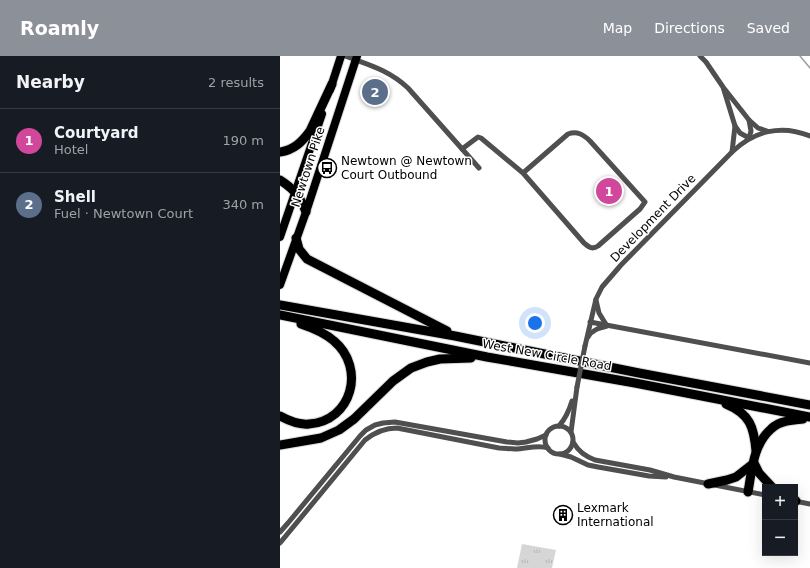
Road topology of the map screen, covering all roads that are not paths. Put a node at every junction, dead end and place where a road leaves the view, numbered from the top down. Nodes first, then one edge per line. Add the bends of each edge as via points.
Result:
1 (340, 56) edge
2 (345, 56) edge
3 (700, 56) edge
4 (357, 58) edge
5 (332, 84) junction
6 (723, 86) junction
7 (749, 120) junction
8 (735, 126) junction
9 (767, 131) junction
10 (810, 136) edge
11 (749, 138) junction
12 (462, 149) junction
13 (280, 152) edge
14 (732, 152) junction
15 (479, 168) dead end
16 (523, 173) junction
17 (280, 180) edge
18 (295, 192) junction
19 (306, 212) junction
20 (280, 237) edge
21 (296, 238) junction
22 (281, 281) edge
23 (596, 299) junction
24 (280, 305) edge
25 (281, 316) edge
26 (590, 322) junction
27 (607, 326) junction
28 (455, 336) junction
29 (585, 346) junction
30 (487, 357) junction
31 (810, 362) edge
32 (577, 387) junction
33 (712, 398) junction
34 (810, 405) edge
35 (280, 416) edge
36 (810, 418) edge
37 (559, 426) junction
38 (752, 428) junction
39 (769, 431) junction
40 (571, 432) junction
41 (546, 435) junction
42 (573, 442) junction
43 (280, 445) edge
44 (548, 448) junction
45 (756, 452) junction
46 (560, 454) junction
47 (754, 463) junction
48 (674, 478) junction
49 (708, 484) junction
50 (769, 484) edge
51 (748, 492) junction
52 (762, 494) edge
53 (798, 501) edge
54 (810, 504) edge
55 (280, 532) edge
56 (280, 543) edge

1 - 5 highway, Newtown Pike
2 - 4 street
3 - 6 street
4 - 12 street via 399,80
4 - 19 highway, Newtown Pike
5 - 13 highway via 305,138 294,148
5 - 18 highway, Newtown Pike
6 - 7 street
6 - 8 street
7 - 9 street via 758,128
7 - 11 street
8 - 11 street via 740,133
8 - 14 street
9 - 10 street, Development Drive via 792,131
9 - 11 street, Development Drive
11 - 14 street, Development Drive
12 - 15 street
12 - 16 street via 478,137 481,138
14 - 23 street, Development Drive via 621,265 602,287
16 - 16 street via 568,134 574,132 590,140 645,202 594,248 584,243
17 - 18 highway
18 - 19 highway
18 - 20 highway, Newtown Pike
19 - 21 highway, Newtown Pike
21 - 22 highway, Newtown Pike
21 - 28 highway via 299,249 307,259
23 - 26 street, Development Drive
23 - 27 street via 599,313
24 - 28 highway, West New Circle Road
25 - 30 highway, West New Circle Road
25 - 35 highway via 312,328 334,341 346,354 352,373 352,383 350,392 339,410 320,422 298,423
26 - 27 street
26 - 29 street, Development Drive
27 - 29 street via 591,333
27 - 31 street
28 - 34 highway, West New Circle Road
29 - 32 street, Development Drive, bridge
30 - 33 highway, West New Circle Road
30 - 43 highway via 440,359 411,368 339,430 321,438
32 - 37 street, Development Drive via 565,420
32 - 40 street, Development Drive
33 - 36 highway, West New Circle Road
33 - 38 highway via 735,408
36 - 39 highway via 788,420 777,424
37 - 40 street
37 - 41 street via 551,429
38 - 39 highway
38 - 45 highway
39 - 45 highway via 761,440
40 - 42 street
41 - 44 street
41 - 55 street via 518,443 395,422 375,425 357,440
42 - 46 street via 570,449
42 - 48 street via 588,458 650,470
44 - 46 street
44 - 56 street via 499,448 397,428 378,431 365,440
45 - 47 highway
46 - 48 street via 588,465
47 - 49 highway via 736,477
47 - 50 highway
47 - 51 highway
48 - 49 street
49 - 51 street
51 - 52 street
53 - 54 street

